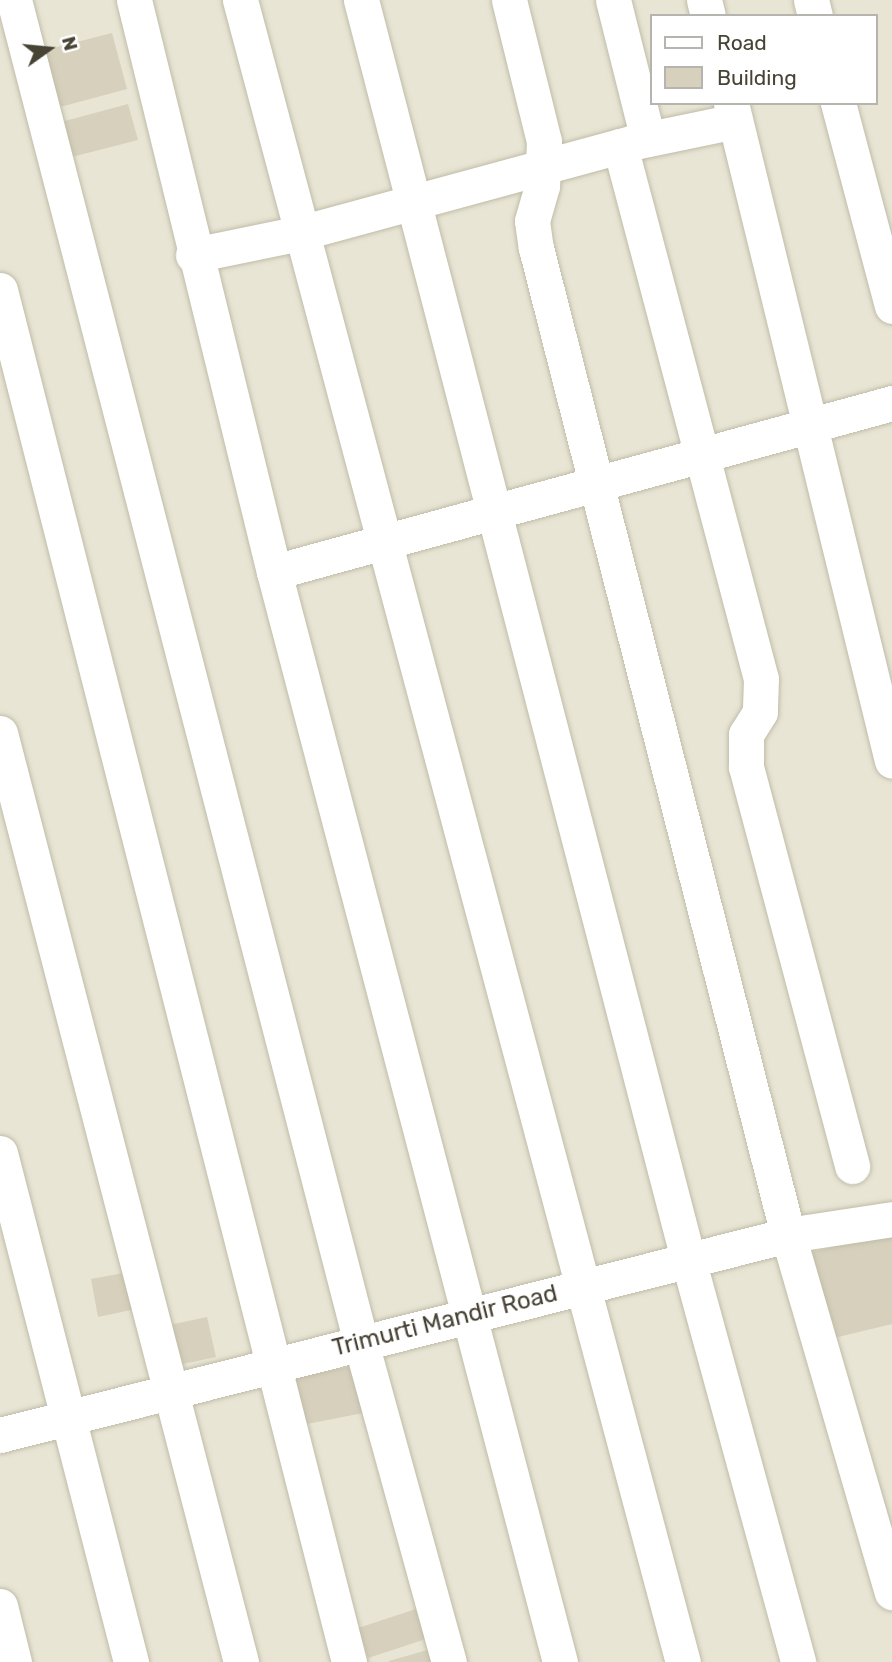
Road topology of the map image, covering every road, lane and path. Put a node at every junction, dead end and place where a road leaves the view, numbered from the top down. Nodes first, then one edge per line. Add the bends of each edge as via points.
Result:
1 (14, 0) edge
2 (134, 0) edge
3 (240, 0) edge
4 (361, 0) edge
5 (509, 0) edge
6 (613, 0) edge
7 (839, 105) edge
8 (733, 112) edge
9 (634, 143) junction
10 (544, 166) junction
11 (413, 203) junction
12 (300, 233) junction
13 (193, 255) junction
14 (0, 290) edge
15 (892, 306) edge
16 (892, 403) edge
17 (813, 425) junction
18 (704, 456) junction
19 (597, 482) junction
20 (494, 511) junction
21 (382, 541) junction
22 (274, 572) junction
23 (0, 733) edge
24 (892, 761) edge
25 (0, 1153) edge
26 (852, 1167) dead end
27 (892, 1219) edge
28 (788, 1235) junction
29 (688, 1259) junction
30 (582, 1287) junction
31 (467, 1314) junction
32 (361, 1343) junction
33 (273, 1365) junction
34 (171, 1391) junction
35 (69, 1417) junction
36 (0, 1434) edge
37 (892, 1592) edge
38 (0, 1606) edge
39 (14, 1662) edge
40 (131, 1662) edge
41 (241, 1662) edge
42 (349, 1662) edge
43 (449, 1662) edge
44 (561, 1662) edge
45 (683, 1662) edge
46 (798, 1662) edge

1 - 32 street
2 - 13 street
3 - 12 street
4 - 11 street
5 - 10 street via 544,141
6 - 9 street
7 - 15 street
8 - 9 street
8 - 17 street
9 - 10 street
9 - 18 street
10 - 11 street
10 - 19 street via 532,221 536,248
11 - 12 street
11 - 20 street
12 - 13 street
12 - 21 street
13 - 22 street
14 - 33 street
16 - 17 street
17 - 18 street
17 - 24 street
18 - 19 street
18 - 26 street via 761,679 760,712 746,734 746,767
19 - 20 street
19 - 28 street
20 - 21 street
20 - 29 street
21 - 22 street
21 - 30 street
22 - 31 street
23 - 34 street
25 - 35 street
27 - 28 street, Trimurti Mandir Road
28 - 29 street, Trimurti Mandir Road
28 - 37 street
29 - 30 street, Trimurti Mandir Road
29 - 46 street
30 - 31 street, Trimurti Mandir Road
30 - 45 street
31 - 32 street, Trimurti Mandir Road
31 - 44 street
32 - 33 street, Trimurti Mandir Road
32 - 43 street
33 - 34 street, Trimurti Mandir Road
33 - 42 street
34 - 35 street, Trimurti Mandir Road
34 - 41 street
35 - 36 street, Trimurti Mandir Road
35 - 40 street
38 - 39 street

